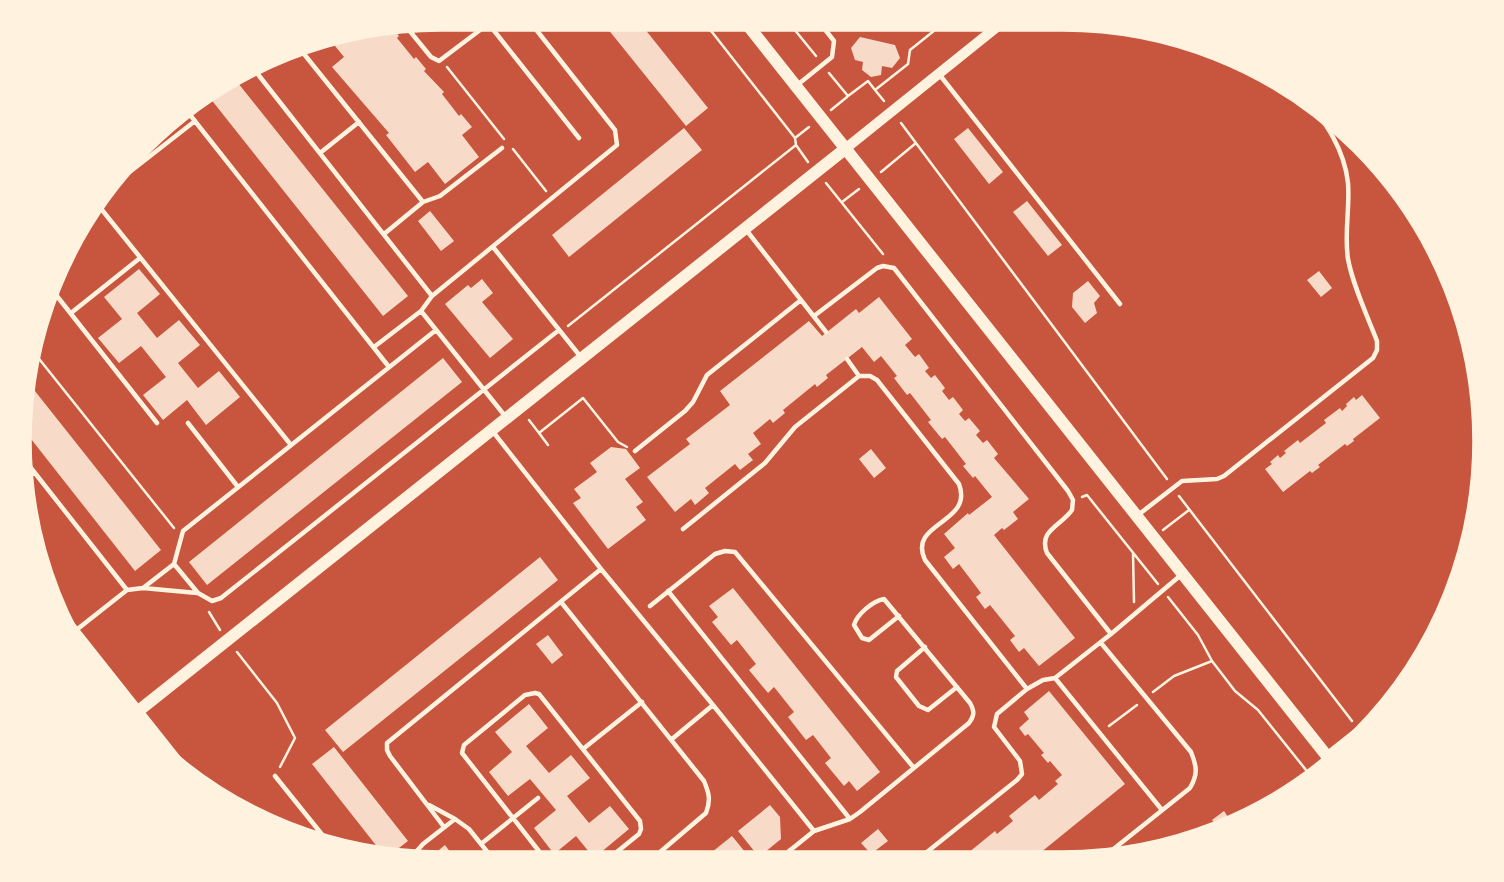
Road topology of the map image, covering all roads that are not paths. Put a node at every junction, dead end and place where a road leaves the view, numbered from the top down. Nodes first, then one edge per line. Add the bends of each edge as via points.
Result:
1 (481, 30) edge
2 (494, 30) edge
3 (536, 30) edge
4 (751, 30) edge
5 (825, 30) edge
6 (993, 30) edge
7 (410, 31) edge
8 (304, 54) edge
9 (257, 73) edge
10 (939, 74) junction
11 (796, 86) junction
12 (191, 115) edge
13 (195, 121) junction
14 (359, 122) junction
15 (1328, 127) edge
16 (579, 138) dead end
17 (502, 148) dead end
18 (845, 149) junction
19 (320, 153) junction
20 (131, 171) edge
21 (423, 202) junction
22 (102, 210) edge
23 (745, 229) junction
24 (384, 234) junction
25 (492, 247) junction
26 (140, 258) junction
27 (57, 296) edge
28 (432, 296) junction
29 (801, 300) junction
30 (1120, 304) dead end
31 (421, 311) junction
32 (71, 313) junction
33 (814, 316) junction
34 (436, 330) junction
35 (560, 331) junction
36 (826, 332) dead end
37 (374, 348) junction
38 (847, 359) dead end
39 (583, 360) junction
40 (389, 367) junction
41 (859, 376) junction
42 (484, 389) junction
43 (508, 419) junction
44 (157, 423) dead end
45 (188, 424) dead end
46 (493, 431) junction
47 (291, 445) junction
48 (635, 451) road end
49 (31, 468) edge
50 (34, 472) junction
51 (31, 474) edge
52 (238, 487) junction
53 (1136, 516) junction
54 (683, 529) dead end
55 (174, 564) junction
56 (601, 569) junction
57 (1182, 574) junction
58 (143, 589) junction
59 (127, 590) junction
60 (668, 591) junction
61 (198, 593) junction
62 (561, 601) junction
63 (650, 606) dead end
64 (899, 616) junction
65 (76, 630) edge
66 (1111, 634) junction
67 (1101, 642) junction
68 (925, 647) junction
69 (93, 659) edge
70 (1055, 678) junction
71 (110, 684) edge
72 (957, 687) junction
73 (1027, 689) junction
74 (642, 702) junction
75 (713, 705) junction
76 (134, 714) edge
77 (672, 739) junction
78 (583, 749) junction
79 (1327, 756) edge
80 (914, 768) junction
81 (275, 776) road end
82 (538, 798) dead end
83 (426, 804) junction
84 (1162, 810) junction
85 (454, 819) junction
86 (513, 819) junction
87 (850, 819) junction
88 (444, 827) junction
89 (814, 831) junction
90 (321, 834) edge
91 (481, 844) junction
92 (1115, 849) edge
93 (790, 850) joint
94 (417, 851) edge
95 (487, 852) edge
96 (539, 852) edge
97 (617, 852) edge
98 (661, 852) edge
99 (788, 852) edge
100 (927, 852) edge

1 - 7 lane via 441,60 430,57
2 - 16 lane
3 - 25 lane via 615,130 617,145
4 - 11 main road
5 - 11 lane via 834,41 832,57
6 - 10 street
8 - 14 lane
9 - 19 lane
10 - 18 street
10 - 30 lane
11 - 18 main road
12 - 13 lane
13 - 20 lane
13 - 37 lane
14 - 19 lane
14 - 21 lane
15 - 53 lane via 1338,144 1348,184 1349,262 1377,350 1373,358 1224,475 1188,479
17 - 21 lane via 440,196
18 - 23 main road
18 - 53 main road
19 - 24 lane
21 - 24 lane
22 - 26 lane
23 - 29 lane
23 - 39 main road
24 - 28 lane
25 - 28 lane
25 - 35 lane
26 - 32 lane
26 - 47 lane
27 - 32 lane
28 - 31 lane
29 - 33 lane
29 - 48 lane via 707,374 685,411
31 - 34 lane
31 - 37 lane
32 - 44 lane
33 - 36 lane
33 - 66 lane via 877,268 894,268 1068,491 1072,510 1048,532 1044,545
34 - 40 lane
34 - 42 lane
35 - 39 lane
35 - 42 lane
37 - 40 lane
38 - 41 lane
39 - 43 main road
40 - 47 lane
41 - 54 lane via 795,427 765,463
41 - 73 lane via 877,380 959,484 962,502 926,535 921,553
42 - 43 lane
42 - 61 lane via 221,598 212,601
43 - 46 main road
45 - 52 lane
46 - 56 lane
46 - 76 main road
47 - 52 lane
49 - 50 lane
50 - 51 lane
50 - 59 lane
52 - 55 lane via 180,535
53 - 57 main road
55 - 58 lane
55 - 61 lane
56 - 62 lane
56 - 75 lane
57 - 66 lane
57 - 79 main road
58 - 59 lane
58 - 61 lane
59 - 65 lane
60 - 63 lane
60 - 80 lane via 715,554 735,552
60 - 87 lane
62 - 74 lane
62 - 83 lane via 387,743 390,756
64 - 64 lane via 887,601 879,599 856,618 855,629 869,640
64 - 68 lane
66 - 67 lane
67 - 70 lane
67 - 84 lane via 1191,752 1196,765 1191,788
68 - 72 lane
68 - 72 lane via 897,671 896,677 912,698 929,710
69 - 71 main road
70 - 73 lane
70 - 84 lane
72 - 80 lane via 970,703 973,717
73 - 100 lane via 994,720 997,732 1020,761 1022,774
74 - 77 lane
74 - 78 lane
75 - 77 lane
75 - 89 lane
77 - 98 lane via 704,781 710,802 700,820
78 - 86 lane via 535,692 525,695 464,745 464,758
78 - 97 lane via 642,825 639,834
80 - 87 lane
81 - 90 lane
82 - 86 lane
83 - 85 lane
83 - 88 lane
84 - 92 lane
85 - 88 lane
85 - 91 lane
86 - 91 lane
86 - 96 lane
87 - 89 lane
88 - 94 lane
89 - 93 lane
91 - 95 lane
93 - 99 lane

